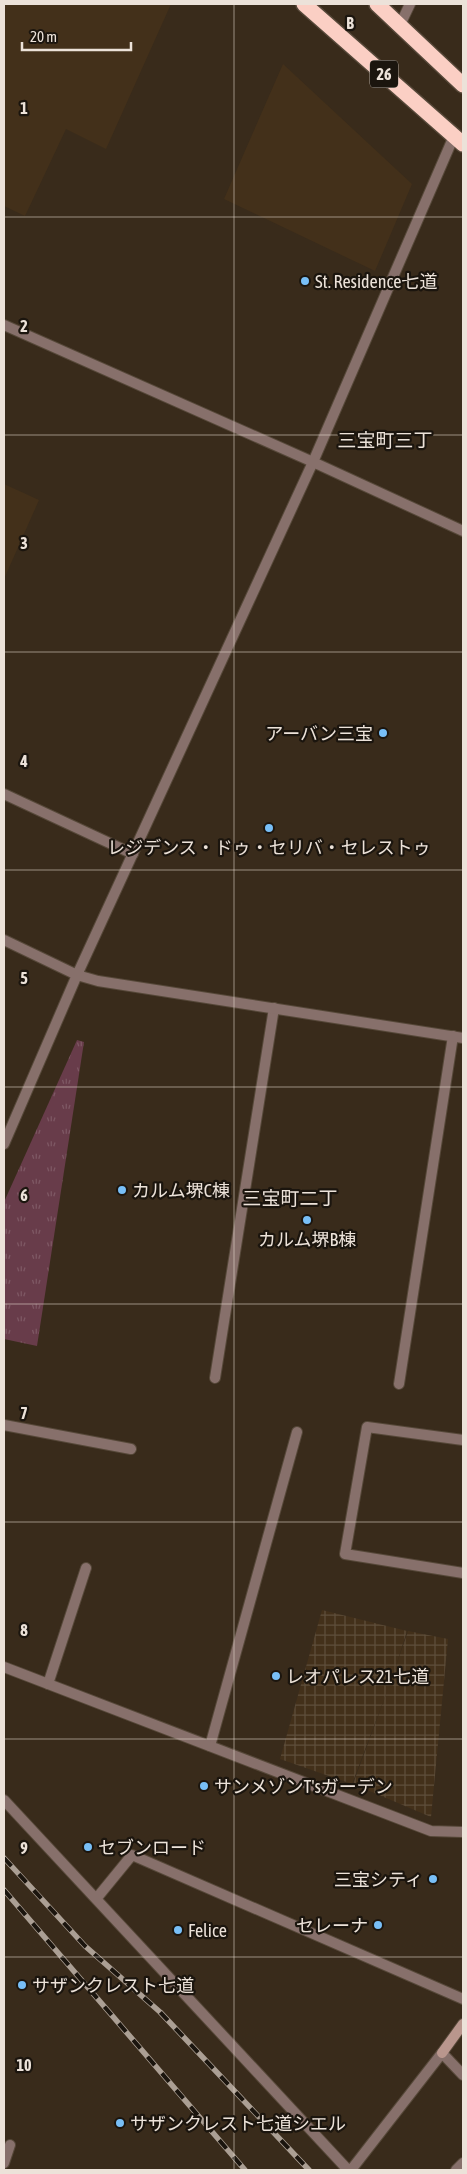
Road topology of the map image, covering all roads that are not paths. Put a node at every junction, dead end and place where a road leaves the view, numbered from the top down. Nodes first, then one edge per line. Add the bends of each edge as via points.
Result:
1 (304, 4) edge
2 (377, 4) edge
3 (410, 4) edge
4 (400, 25) junction
5 (463, 86) edge
6 (459, 140) edge
7 (4, 325) edge
8 (313, 462) junction
9 (463, 531) edge
10 (4, 794) edge
11 (133, 854) junction
12 (4, 940) edge
13 (77, 975) junction
14 (274, 1008) junction
15 (458, 1037) edge
16 (4, 1144) edge
17 (215, 1378) dead end
18 (399, 1384) dead end
19 (4, 1425) edge
20 (297, 1432) dead end
21 (463, 1440) edge
22 (130, 1449) dead end
23 (86, 1568) dead end
24 (463, 1573) edge
25 (4, 1667) edge
26 (48, 1684) junction
27 (210, 1746) junction
28 (4, 1800) edge
29 (463, 1832) edge
30 (96, 1899) junction
31 (463, 1999) edge
32 (463, 2024) edge
33 (442, 2053) junction
34 (463, 2075) edge
35 (10, 2145) dead end
36 (4, 2163) edge
37 (463, 2163) edge
38 (350, 2170) edge
39 (456, 2170) edge

1 - 6 highway, 26
2 - 4 highway
3 - 4 street
4 - 5 highway
6 - 8 street
7 - 8 street
8 - 9 street
8 - 11 street
10 - 11 street
11 - 13 street
12 - 13 street
13 - 14 street
13 - 16 street
14 - 15 street
14 - 17 street
15 - 18 street
19 - 22 street
20 - 27 street
21 - 24 street via 367,1426 345,1554
23 - 26 street
25 - 26 street
26 - 27 street
27 - 29 street via 431,1830
28 - 30 street
30 - 31 street via 132,1855
30 - 38 street
32 - 33 street
33 - 34 street
33 - 38 street
35 - 36 street
37 - 39 street

